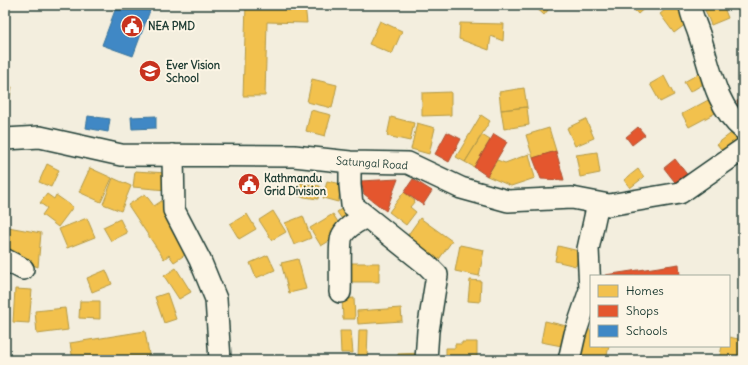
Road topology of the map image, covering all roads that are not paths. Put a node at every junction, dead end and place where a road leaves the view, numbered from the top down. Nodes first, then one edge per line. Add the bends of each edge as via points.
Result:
1 (690, 5) edge
2 (743, 128) edge
3 (5, 139) edge
4 (743, 149) edge
5 (173, 155) junction
6 (350, 162) junction
7 (598, 203) junction
8 (366, 217) junction
9 (340, 292) dead end
10 (220, 360) edge
11 (426, 360) edge
12 (569, 360) edge

1 - 2 street via 691,17 719,97 736,123
3 - 5 street, Satungal Road via 40,137 121,154
4 - 7 street, Satungal Road via 680,193 609,205
5 - 6 street, Satungal Road via 294,156
5 - 10 street via 174,210 200,260 216,299
6 - 7 street, Satungal Road via 408,163 461,188 508,201 572,198
6 - 8 street via 352,205
7 - 12 street via 588,249 590,290
8 - 9 street via 349,227 341,237
8 - 11 street via 437,274

